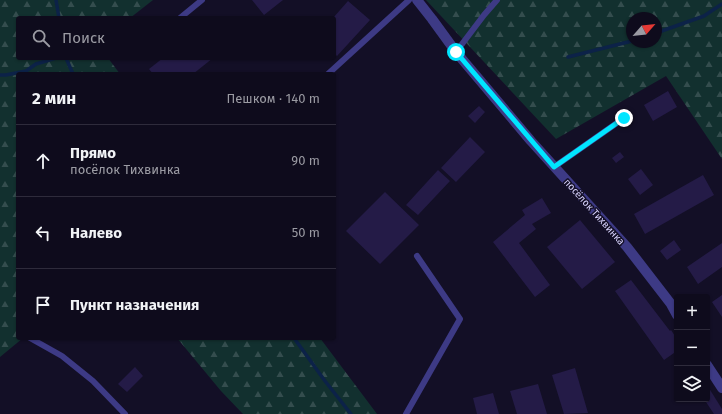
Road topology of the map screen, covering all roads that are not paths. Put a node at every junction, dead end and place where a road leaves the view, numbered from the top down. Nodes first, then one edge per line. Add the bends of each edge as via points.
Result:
1 (202, 0) edge
2 (409, 0) edge
3 (417, 0) edge
4 (497, 0) edge
5 (182, 16) edge
6 (456, 52) junction
7 (330, 72) edge
8 (624, 118) dead end
9 (554, 167) junction
10 (418, 256) dead end
11 (674, 310) edge
12 (34, 340) edge
13 (708, 366) edge
14 (722, 388) edge
15 (125, 414) edge
16 (406, 414) edge

1 - 5 lane
2 - 7 lane
3 - 6 street, посёлок Тихвинка
4 - 6 lane
6 - 9 street, посёлок Тихвинка
8 - 9 lane
9 - 11 street, посёлок Тихвинка via 627,247
10 - 16 lane via 460,319
12 - 15 lane via 62,356 93,381
13 - 14 street

